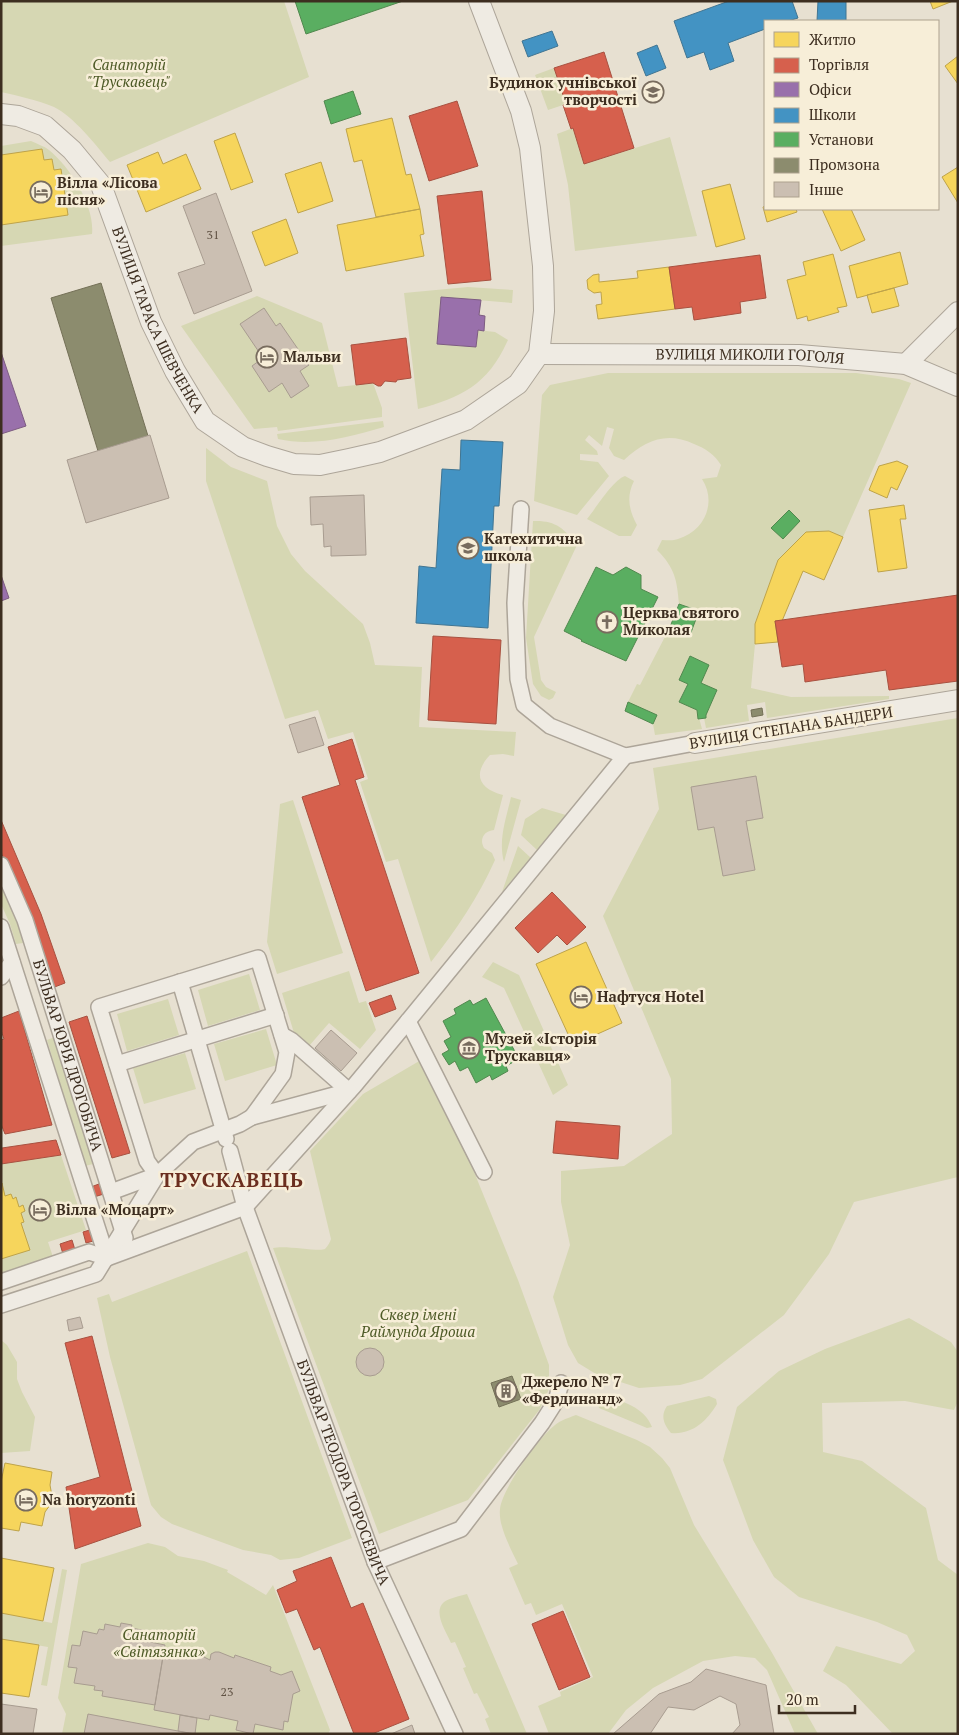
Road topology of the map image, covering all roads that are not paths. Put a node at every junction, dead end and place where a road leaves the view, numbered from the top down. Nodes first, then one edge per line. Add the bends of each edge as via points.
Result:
1 (479, 1) edge
2 (1, 114) edge
3 (958, 312) edge
4 (539, 354) junction
5 (906, 364) junction
6 (958, 386) edge
7 (521, 509) dead end
8 (958, 700) edge
9 (694, 743) joint
10 (625, 756) junction
11 (1, 865) edge
12 (1, 927) edge
13 (12, 962) junction
14 (1, 977) edge
15 (180, 982) junction
16 (276, 1015) junction
17 (408, 1022) junction
18 (282, 1034) junction
19 (197, 1039) junction
20 (117, 1064) junction
21 (349, 1091) junction
22 (252, 1117) junction
23 (226, 1140) junction
24 (484, 1172) dead end
25 (158, 1175) junction
26 (111, 1192) junction
27 (245, 1207) junction
28 (123, 1232) junction
29 (129, 1250) junction
30 (107, 1258) junction
31 (1, 1282) edge
32 (1, 1305) edge
33 (561, 1383) dead end
34 (375, 1562) junction
35 (455, 1734) edge

1 - 4 street via 521,112 530,148 544,266
2 - 4 street, ВУЛИЦЯ ТАРАСА ШЕВЧЕНКА via 18,116 44,126 72,150 101,185 151,322 174,371 205,421 243,446 294,464 320,465 380,452 466,420 518,384
3 - 5 street
4 - 5 street, ВУЛИЦЯ МИКОЛИ ГОГОЛЯ via 799,355
5 - 6 street, ВУЛИЦЯ МИКОЛИ ГОГОЛЯ
7 - 10 street via 515,603 518,679 524,705 550,726
8 - 9 street, ВУЛИЦЯ СТЕПАНА БАНДЕРИ
9 - 10 street, ВУЛИЦЯ СТЕПАНА БАНДЕРИ
10 - 17 street
11 - 26 street, БУЛЬВАР ЮРІЯ ДРОГОБИЧА via 25,920
12 - 13 street, БУЛЬВАР ЮРІЯ ДРОГОБИЧА
13 - 14 street
13 - 30 street, БУЛЬВАР ЮРІЯ ДРОГОБИЧА
15 - 16 street via 258,958
15 - 19 street, БУЛЬВАР ТЕОДОРА ТОРОСЕВИЧА
15 - 20 street via 100,1007
16 - 18 street
16 - 19 street
17 - 21 street
17 - 24 street
18 - 21 street
18 - 22 street via 287,1052 283,1074
19 - 20 street
19 - 23 street, БУЛЬВАР ТЕОДОРА ТОРОСЕВИЧА
20 - 25 street via 147,1161
21 - 22 street
21 - 27 street
22 - 23 street
23 - 25 street via 193,1142
23 - 27 street, БУЛЬВАР ТЕОДОРА ТОРОСЕВИЧА
25 - 26 street
25 - 28 street
26 - 28 street, БУЛЬВАР ЮРІЯ ДРОГОБИЧА
27 - 29 street
27 - 34 street, БУЛЬВАР ТЕОДОРА ТОРОСЕВИЧА
28 - 29 street, БУЛЬВАР ЮРІЯ ДРОГОБИЧА
28 - 30 street
29 - 30 street
30 - 31 street via 89,1252
30 - 32 street via 96,1274
33 - 34 street via 556,1401 542,1423 461,1529
34 - 35 street, БУЛЬВАР ТЕОДОРА ТОРОСЕВИЧА

